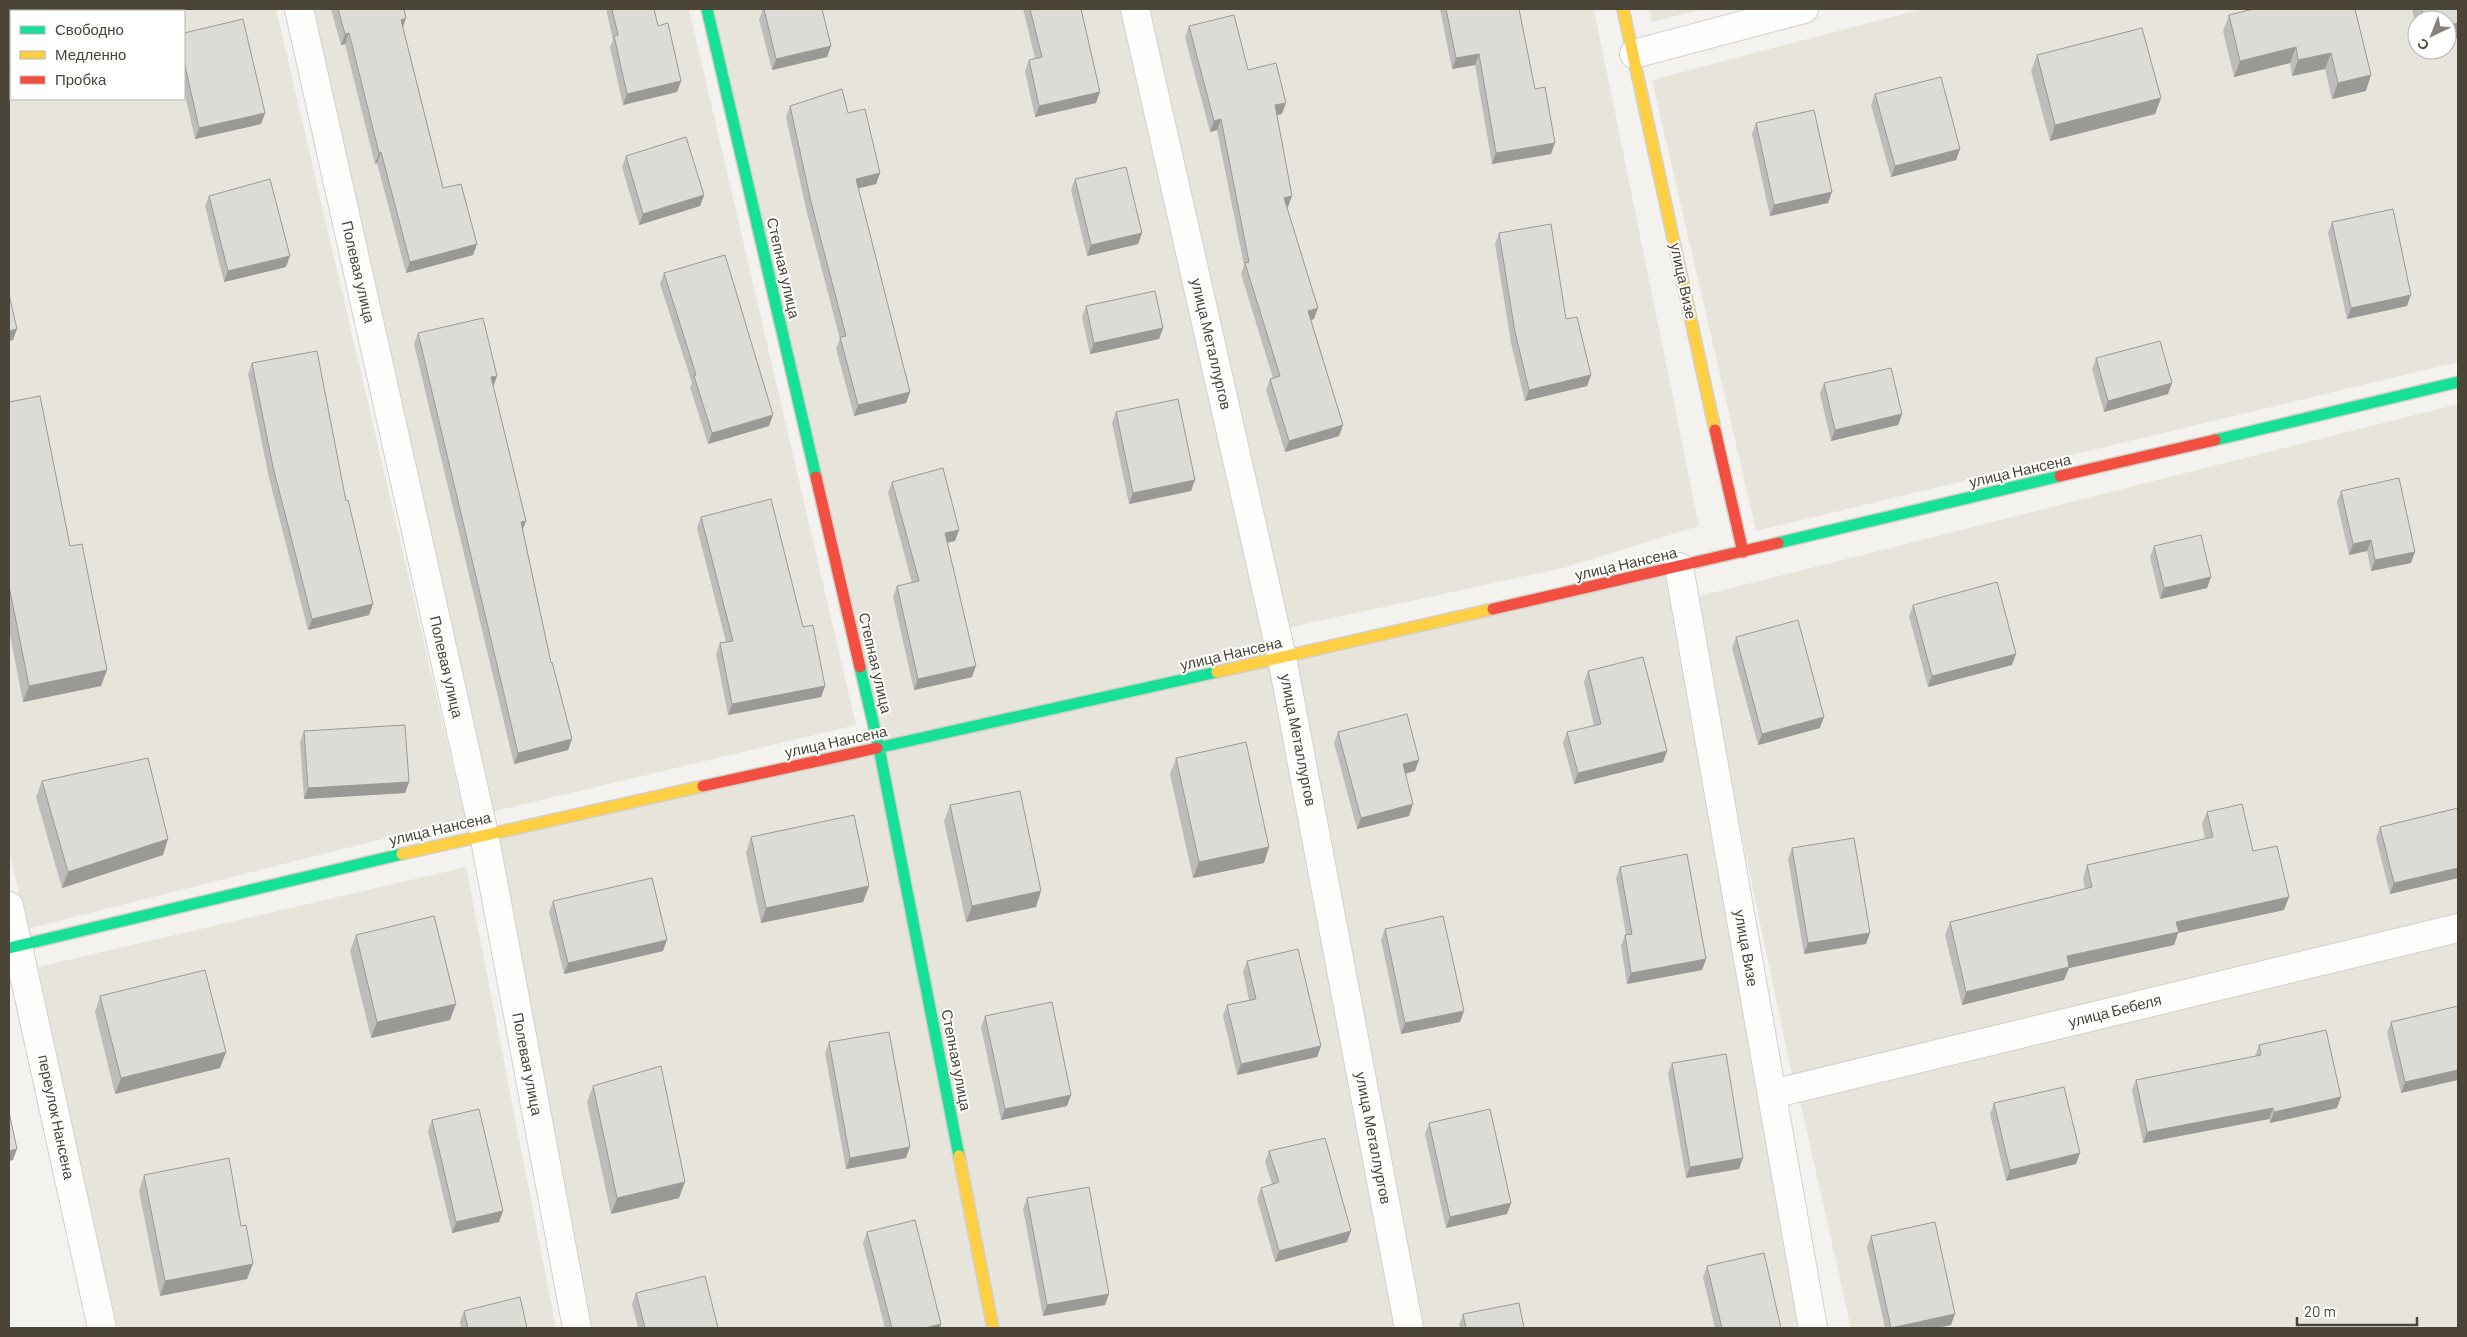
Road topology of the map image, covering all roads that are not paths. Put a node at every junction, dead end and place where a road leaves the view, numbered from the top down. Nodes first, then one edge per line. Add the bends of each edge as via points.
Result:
1 (299, 9) edge
2 (707, 9) edge
3 (1135, 9) edge
4 (1623, 9) edge
5 (1804, 9) edge
6 (1634, 54) junction
7 (2458, 382) edge
8 (1743, 552) junction
9 (1679, 567) junction
10 (1282, 658) junction
11 (880, 748) junction
12 (484, 834) junction
13 (9, 906) edge
14 (2458, 928) edge
15 (14, 947) edge
16 (1772, 1094) junction
17 (102, 1328) edge
18 (577, 1328) edge
19 (993, 1328) edge
20 (1409, 1328) edge
21 (1813, 1328) edge

1 - 12 street, Полевая улица
2 - 11 main road, Степная улица
3 - 10 street, улица Металлургов
4 - 6 main road, улица Визе
5 - 6 street
6 - 8 main road, улица Визе
7 - 8 main road, улица Нансена
8 - 9 main road, улица Нансена
9 - 10 main road, улица Нансена
9 - 16 street, улица Визе
10 - 11 main road, улица Нансена
10 - 20 street, улица Металлургов
11 - 12 main road, улица Нансена
11 - 19 main road, Степная улица
12 - 15 main road, улица Нансена
12 - 18 street, Полевая улица
13 - 15 street, переулок Нансена
14 - 16 street, улица Бебеля
15 - 17 street, переулок Нансена
16 - 21 street, улица Визе

